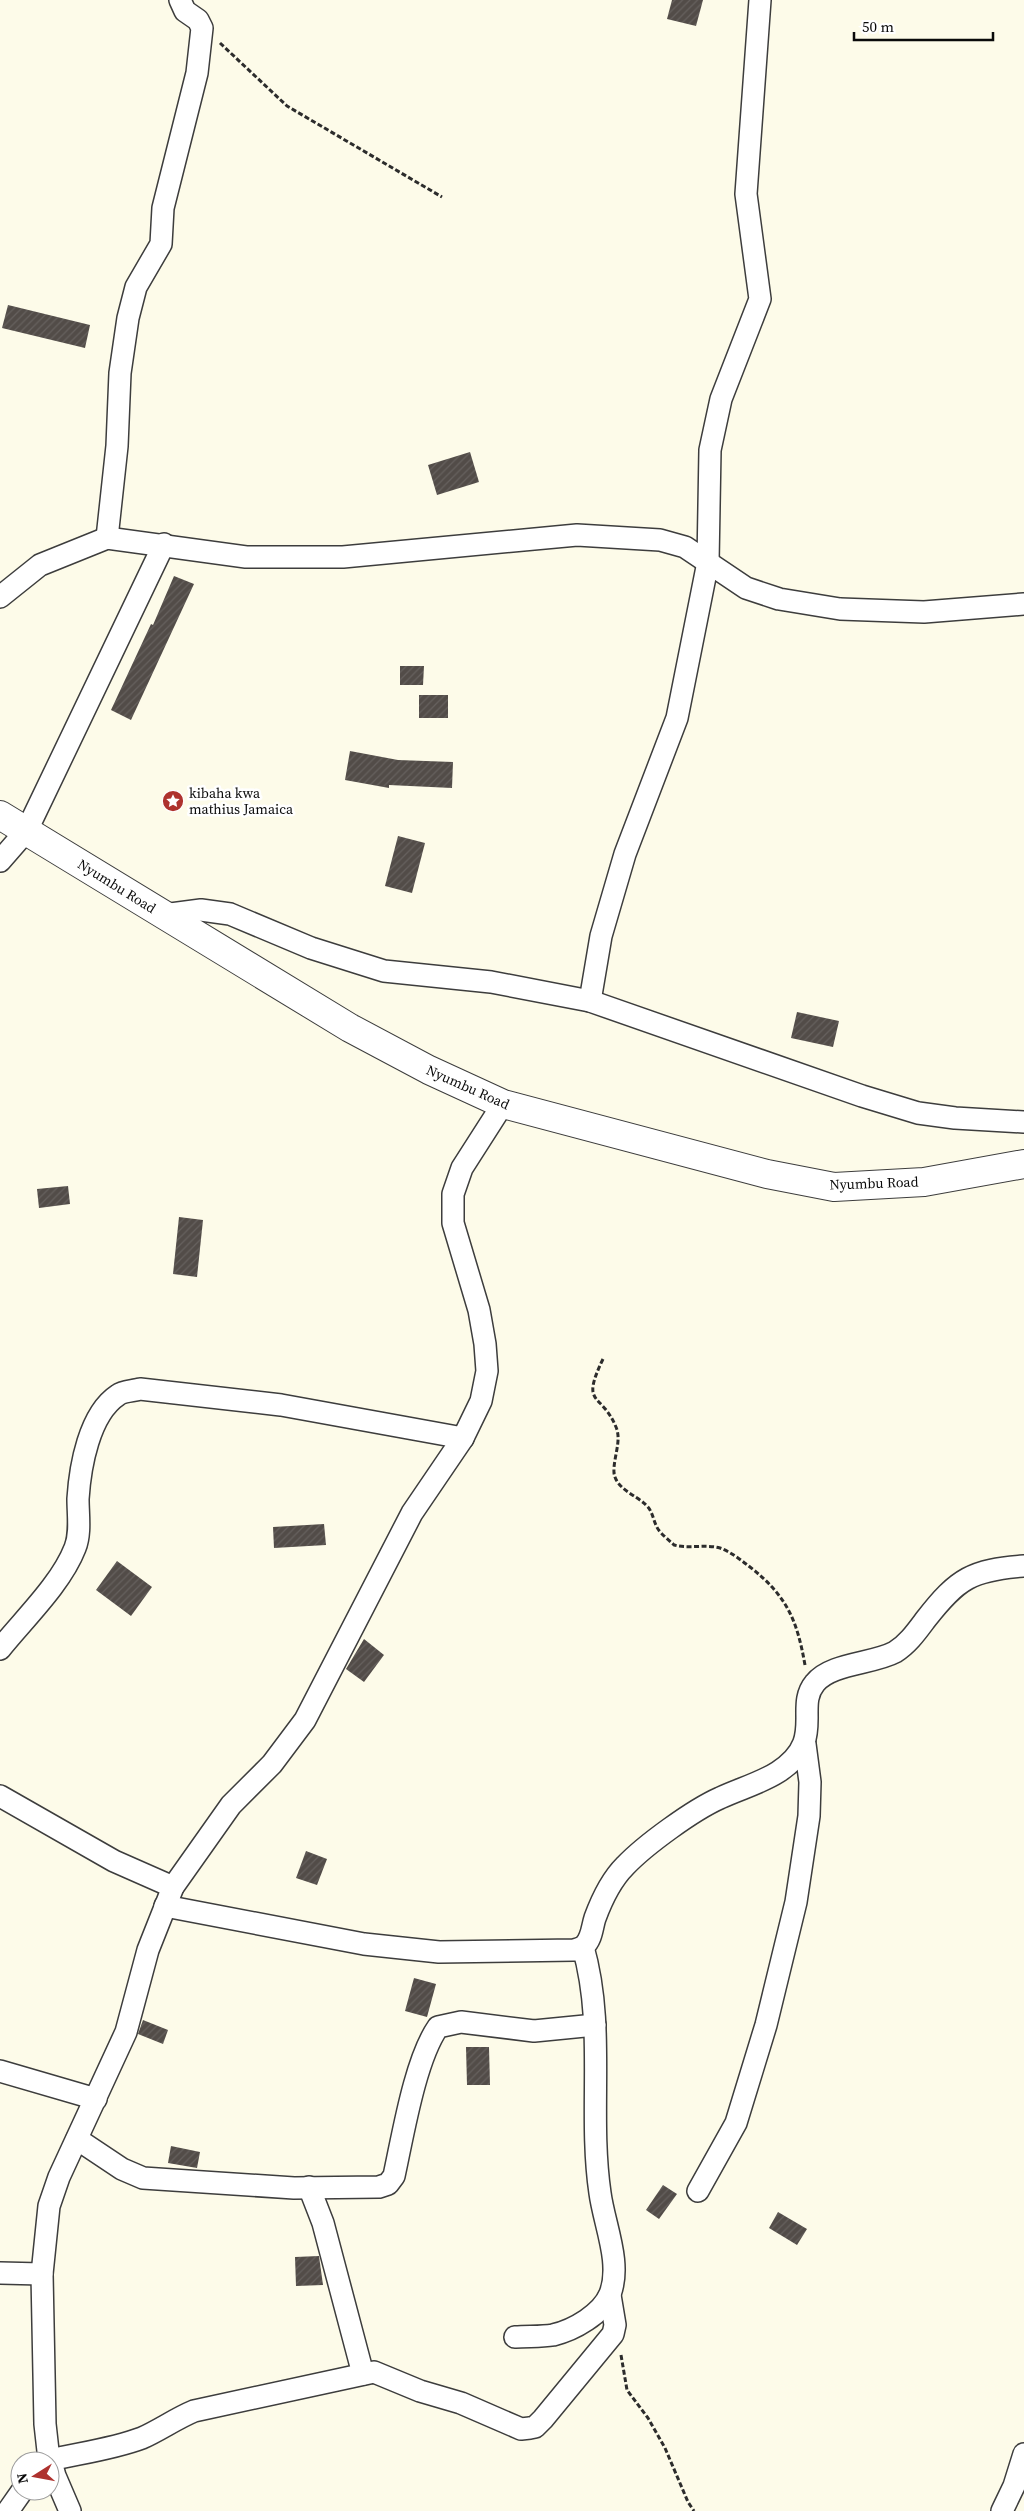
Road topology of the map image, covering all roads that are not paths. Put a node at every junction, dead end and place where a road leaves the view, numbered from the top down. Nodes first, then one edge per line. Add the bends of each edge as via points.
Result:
1 (180, 0) edge
2 (760, 0) edge
3 (106, 538) junction
4 (164, 544) junction
5 (708, 562) junction
6 (0, 598) edge
7 (1024, 604) edge
8 (0, 815) edge
9 (27, 830) junction
10 (0, 861) edge
11 (163, 915) junction
12 (590, 1001) junction
13 (503, 1104) junction
14 (1024, 1122) edge
15 (1024, 1164) edge
16 (463, 1438) junction
17 (1024, 1566) edge
18 (0, 1649) edge
19 (804, 1744) junction
20 (0, 1796) edge
21 (169, 1896) junction
22 (583, 1947) junction
23 (595, 2025) junction
24 (0, 2070) edge
25 (96, 2099) junction
26 (77, 2139) junction
27 (309, 2187) junction
28 (698, 2191) dead end
29 (0, 2273) edge
30 (42, 2274) junction
31 (610, 2295) junction
32 (515, 2337) dead end
33 (363, 2374) junction
34 (47, 2451) edge
35 (1024, 2454) edge
36 (60, 2455) edge
37 (60, 2488) edge
38 (70, 2511) edge
39 (1002, 2511) edge

1 - 3 street via 185,11 198,20 202,28 197,73 163,208 161,244 136,287 128,318
2 - 5 street via 746,194 760,299 721,399 710,450
3 - 4 street
3 - 6 street via 40,565
4 - 5 street via 246,557 343,557 577,535 660,540 685,547
4 - 9 street
5 - 7 street via 746,588 779,599 840,610 924,612
5 - 12 street via 677,718 625,854 601,936
8 - 9 street, Nyumbu Road
9 - 10 street
9 - 11 street, Nyumbu Road
11 - 12 street via 201,910 230,914 311,948 384,971 491,982
11 - 13 street, Nyumbu Road via 350,1028
12 - 14 street via 918,1113
13 - 15 street, Nyumbu Road via 767,1174 834,1187 924,1182
13 - 16 street via 462,1168 453,1194 453,1223 479,1310 487,1371 481,1401
16 - 18 street via 281,1405 140,1389 118,1394 96,1421 87,1441 78,1498 76,1547 62,1573
16 - 21 street via 412,1513 305,1720 272,1764 231,1805
17 - 19 street via 975,1574 946,1594 913,1637 895,1652 823,1676 810,1690
19 - 22 street via 795,1758 778,1772 711,1803 682,1821 626,1865 611,1883
19 - 28 street via 810,1782 809,1816 794,1912 766,2025 736,2123
20 - 21 street
21 - 22 street via 364,1944 439,1952 574,1950
21 - 25 street via 148,1950 126,2032
22 - 23 street via 589,1969
23 - 27 street via 534,2031 460,2022 438,2027 430,2038 413,2090 394,2176 388,2184 379,2187
23 - 31 street via 597,2107 594,2138 614,2274
24 - 25 street
25 - 26 street
26 - 27 street via 122,2169 142,2178
26 - 30 street via 49,2206
27 - 33 street via 323,2223
29 - 30 street
30 - 34 street
31 - 32 street via 594,2315 572,2328 553,2335
31 - 33 street via 615,2325 613,2334 535,2427 521,2429 461,2402 420,2390 380,2373
33 - 36 street via 194,2411 130,2442
35 - 39 street
37 - 38 street

